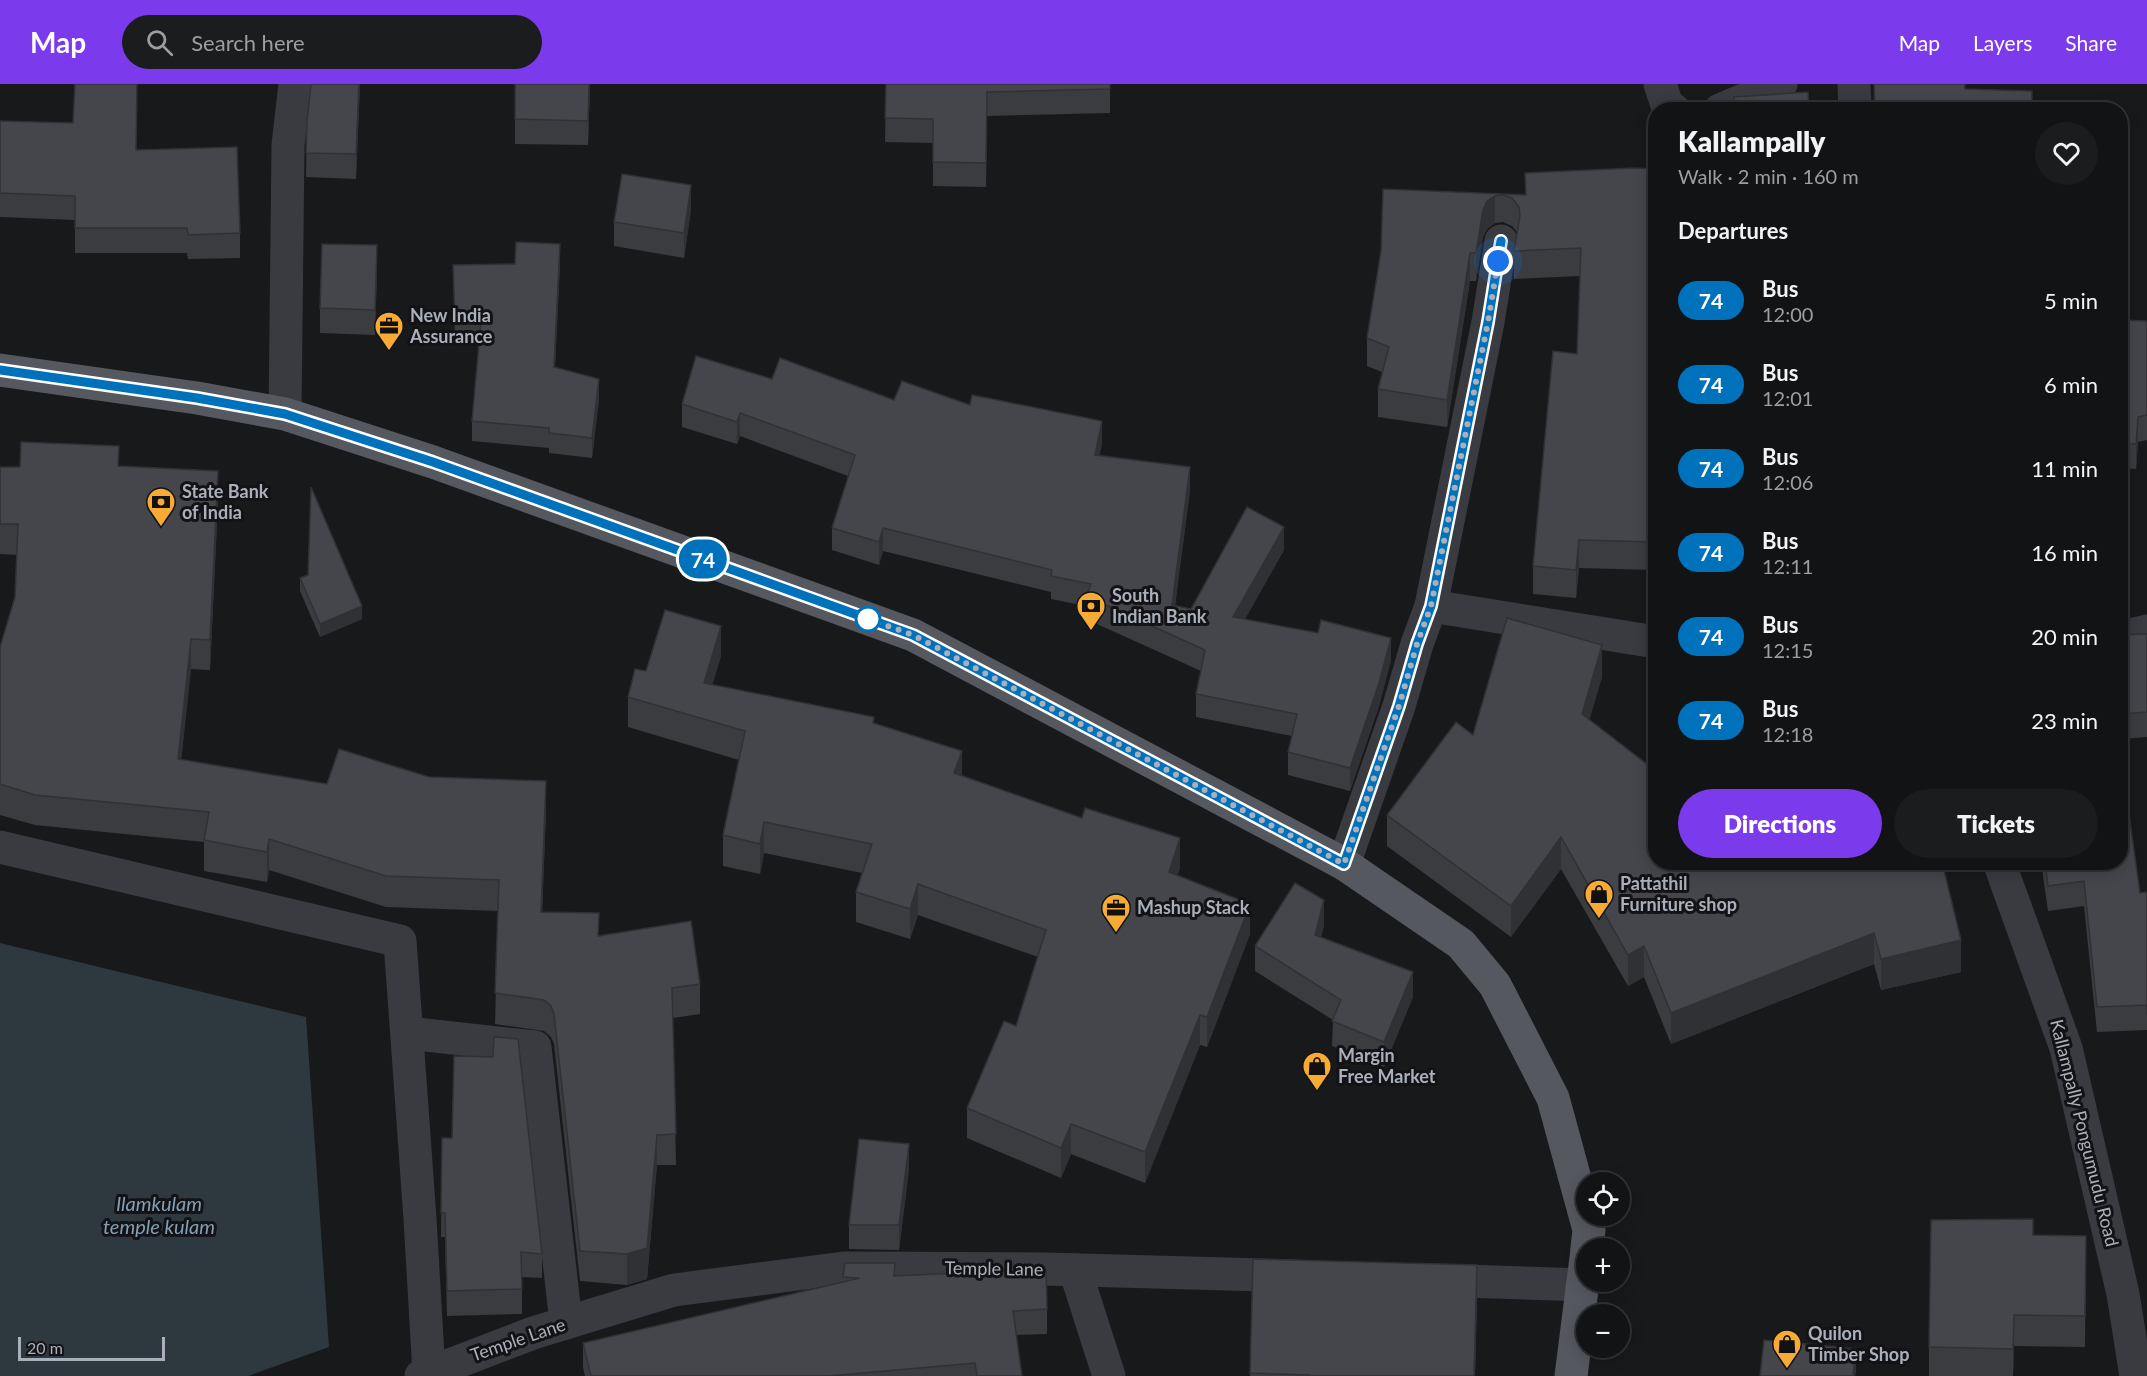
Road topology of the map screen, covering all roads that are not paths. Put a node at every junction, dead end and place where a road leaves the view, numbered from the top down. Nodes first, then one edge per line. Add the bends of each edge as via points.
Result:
1 (295, 84) edge
2 (1660, 84) edge
3 (1780, 84) edge
4 (1854, 84) edge
5 (1666, 102) edge
6 (1738, 102) edge
7 (1855, 102) edge
8 (1501, 241) dead end
9 (0, 370) edge
10 (285, 414) junction
11 (1431, 606) junction
12 (2147, 631) edge
13 (2128, 635) edge
14 (1648, 641) edge
15 (0, 847) edge
16 (1344, 864) junction
17 (2002, 870) edge
18 (407, 1033) junction
19 (1588, 1238) edge
20 (1075, 1270) junction
21 (1323, 1277) edge
22 (1406, 1280) edge
23 (1576, 1285) edge
24 (1582, 1292) edge
25 (566, 1323) junction
26 (425, 1374) edge
27 (1109, 1376) edge
28 (1571, 1376) edge
29 (2136, 1376) edge

1 - 10 street via 288,145
2 - 5 street
3 - 6 street
4 - 7 street
8 - 11 street
9 - 10 main road
10 - 16 main road via 433,462 913,635
11 - 14 street
11 - 16 street
12 - 13 street
15 - 18 street via 400,941
16 - 19 main road via 1461,944 1494,985 1553,1098
17 - 29 street, Kallampally Pongumudu Road via 2066,1048 2123,1294
18 - 25 street via 535,1047
18 - 26 street via 420,1220
20 - 21 street, Temple Lane
20 - 25 street, Temple Lane via 844,1268 674,1290
20 - 27 street
22 - 23 street
24 - 28 main road
25 - 26 street, Temple Lane

